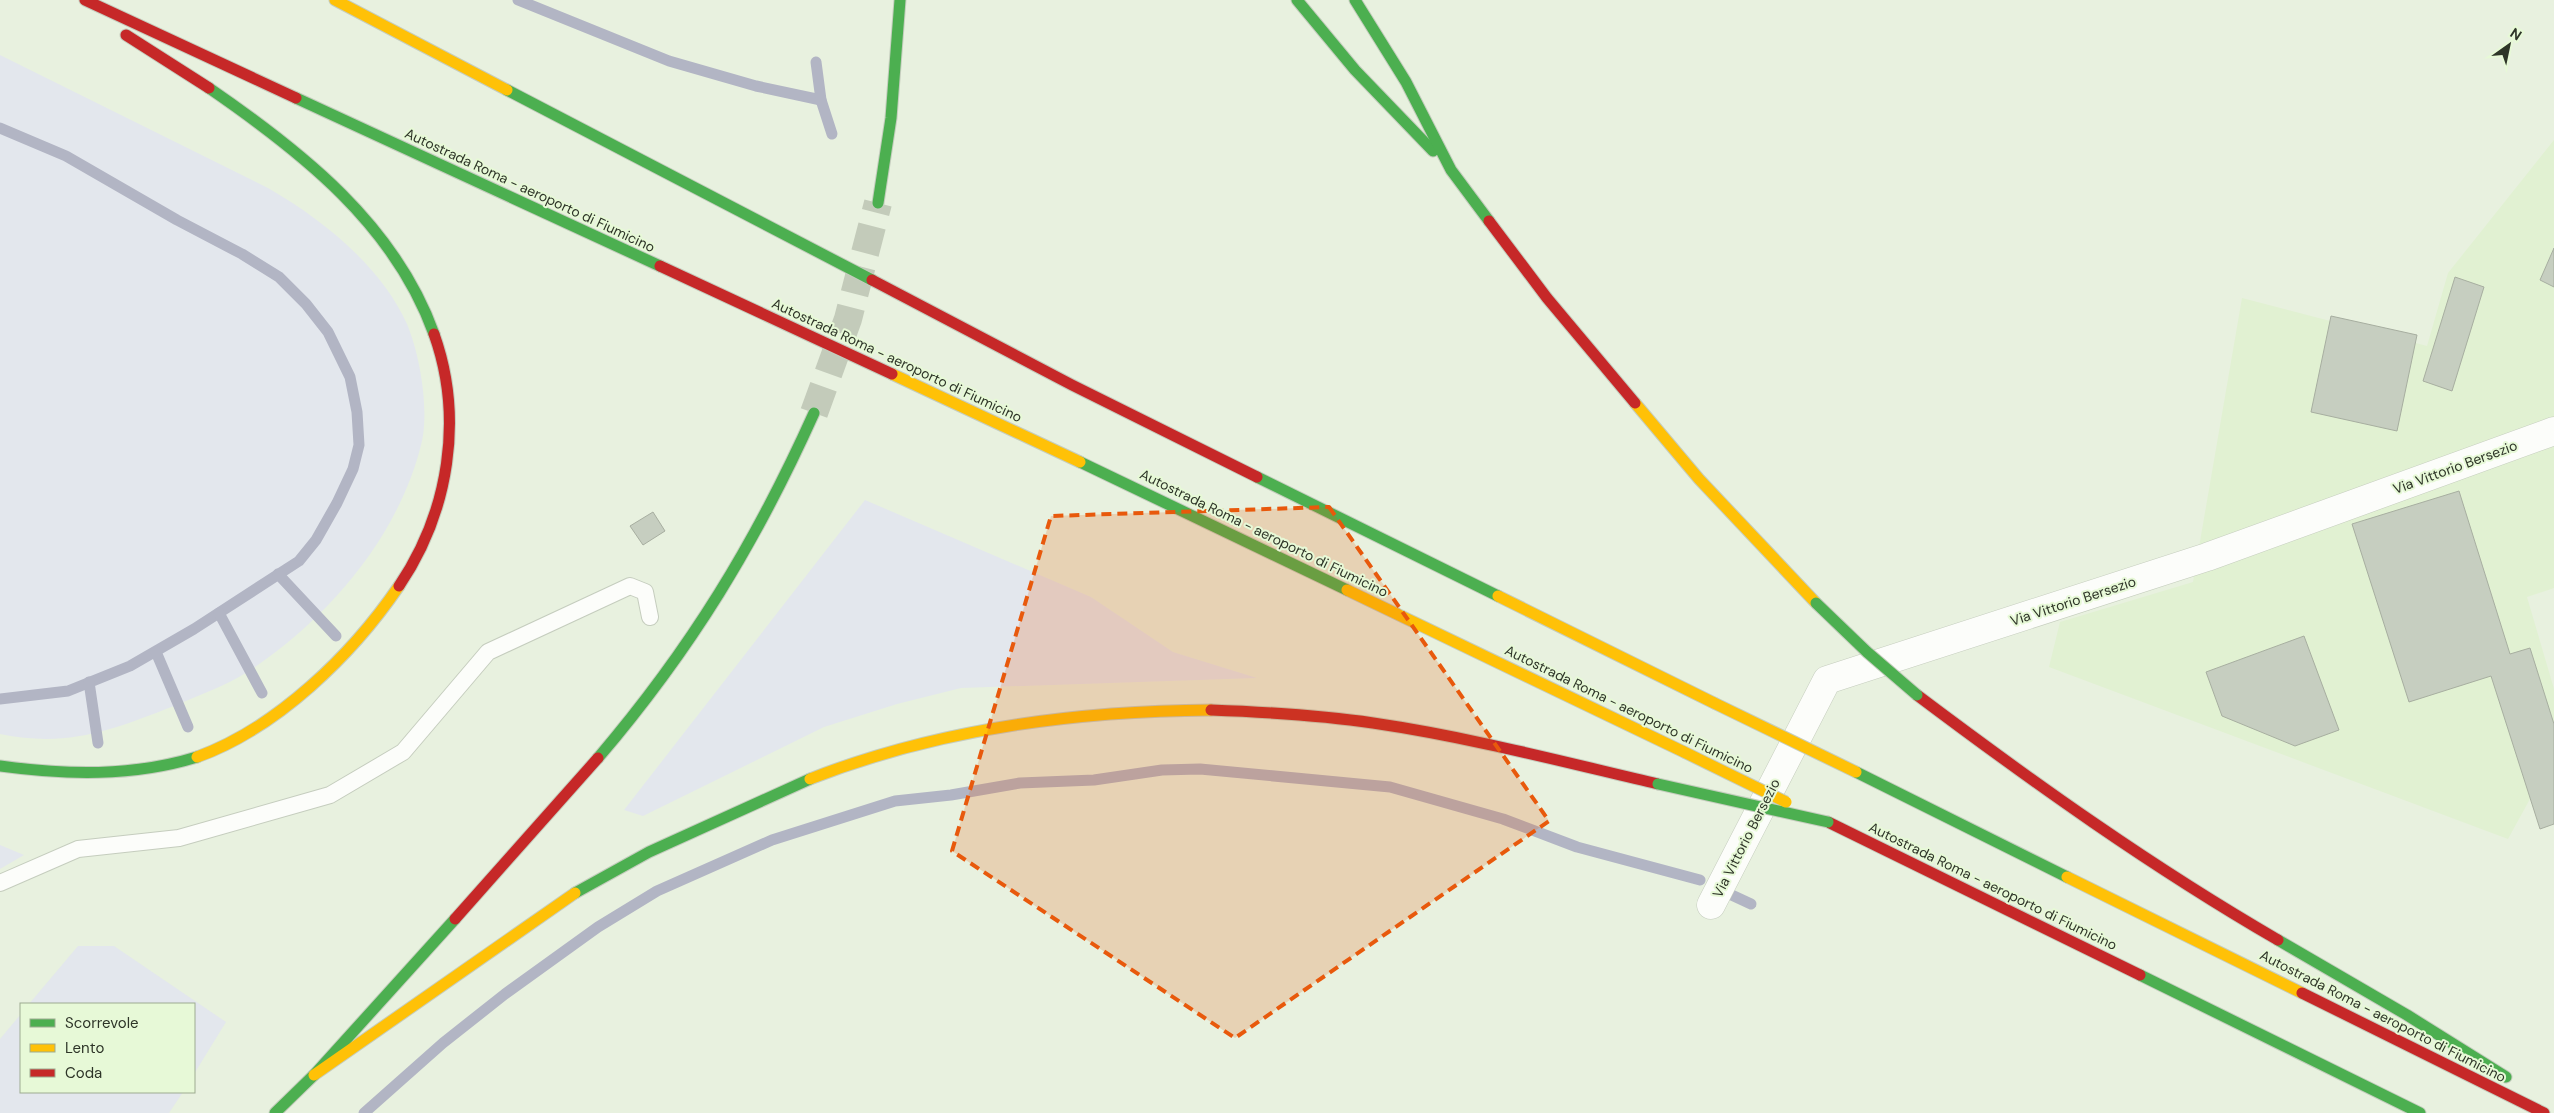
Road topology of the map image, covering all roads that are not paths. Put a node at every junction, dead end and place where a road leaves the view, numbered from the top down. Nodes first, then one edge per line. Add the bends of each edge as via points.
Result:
1 (69, 0) edge
2 (86, 0) edge
3 (335, 0) edge
4 (900, 0) edge
5 (1297, 0) edge
6 (1355, 0) edge
7 (1452, 170) junction
8 (878, 203) tunnel mouth
9 (814, 413) tunnel mouth
10 (2554, 431) edge
11 (650, 618) dead end
12 (0, 766) edge
13 (1828, 822) junction
14 (0, 883) edge
15 (1712, 905) dead end
16 (314, 1075) junction
17 (2513, 1081) dead end
18 (2538, 1096) dead end
19 (2554, 1107) edge
20 (275, 1113) edge
21 (2420, 1113) edge
22 (2544, 1113) edge

1 - 12 highway via 199,80 268,130 345,196 382,237 414,286 440,346 451,408 449,455 432,522 412,567 395,595 338,662 260,724 200,756 150,768 90,771
2 - 13 highway, Autostrada Roma - aeroporto di Fiumicino, bridge via 1046,445
3 - 22 highway, Autostrada Roma - aeroporto di Fiumicino, bridge via 1072,385
4 - 8 highway via 891,118
5 - 7 highway via 1355,70
6 - 7 highway via 1406,82
7 - 17 highway, bridge via 1547,298 1652,425 1816,603 1917,695 2031,781 2149,861
9 - 16 highway via 749,546 675,661 562,801
10 - 15 street, Via Vittorio Bersezio via 2207,557 1827,680
11 - 14 lane via 645,592 630,586 488,652 403,752 330,795 179,838 78,849
13 - 16 highway, bridge via 1486,744 1374,724 1243,711 1170,710 1098,714 1029,724 938,740 847,766 741,809 629,862 527,925
13 - 21 highway, Autostrada Roma - aeroporto di Fiumicino
16 - 20 highway
18 - 19 highway

